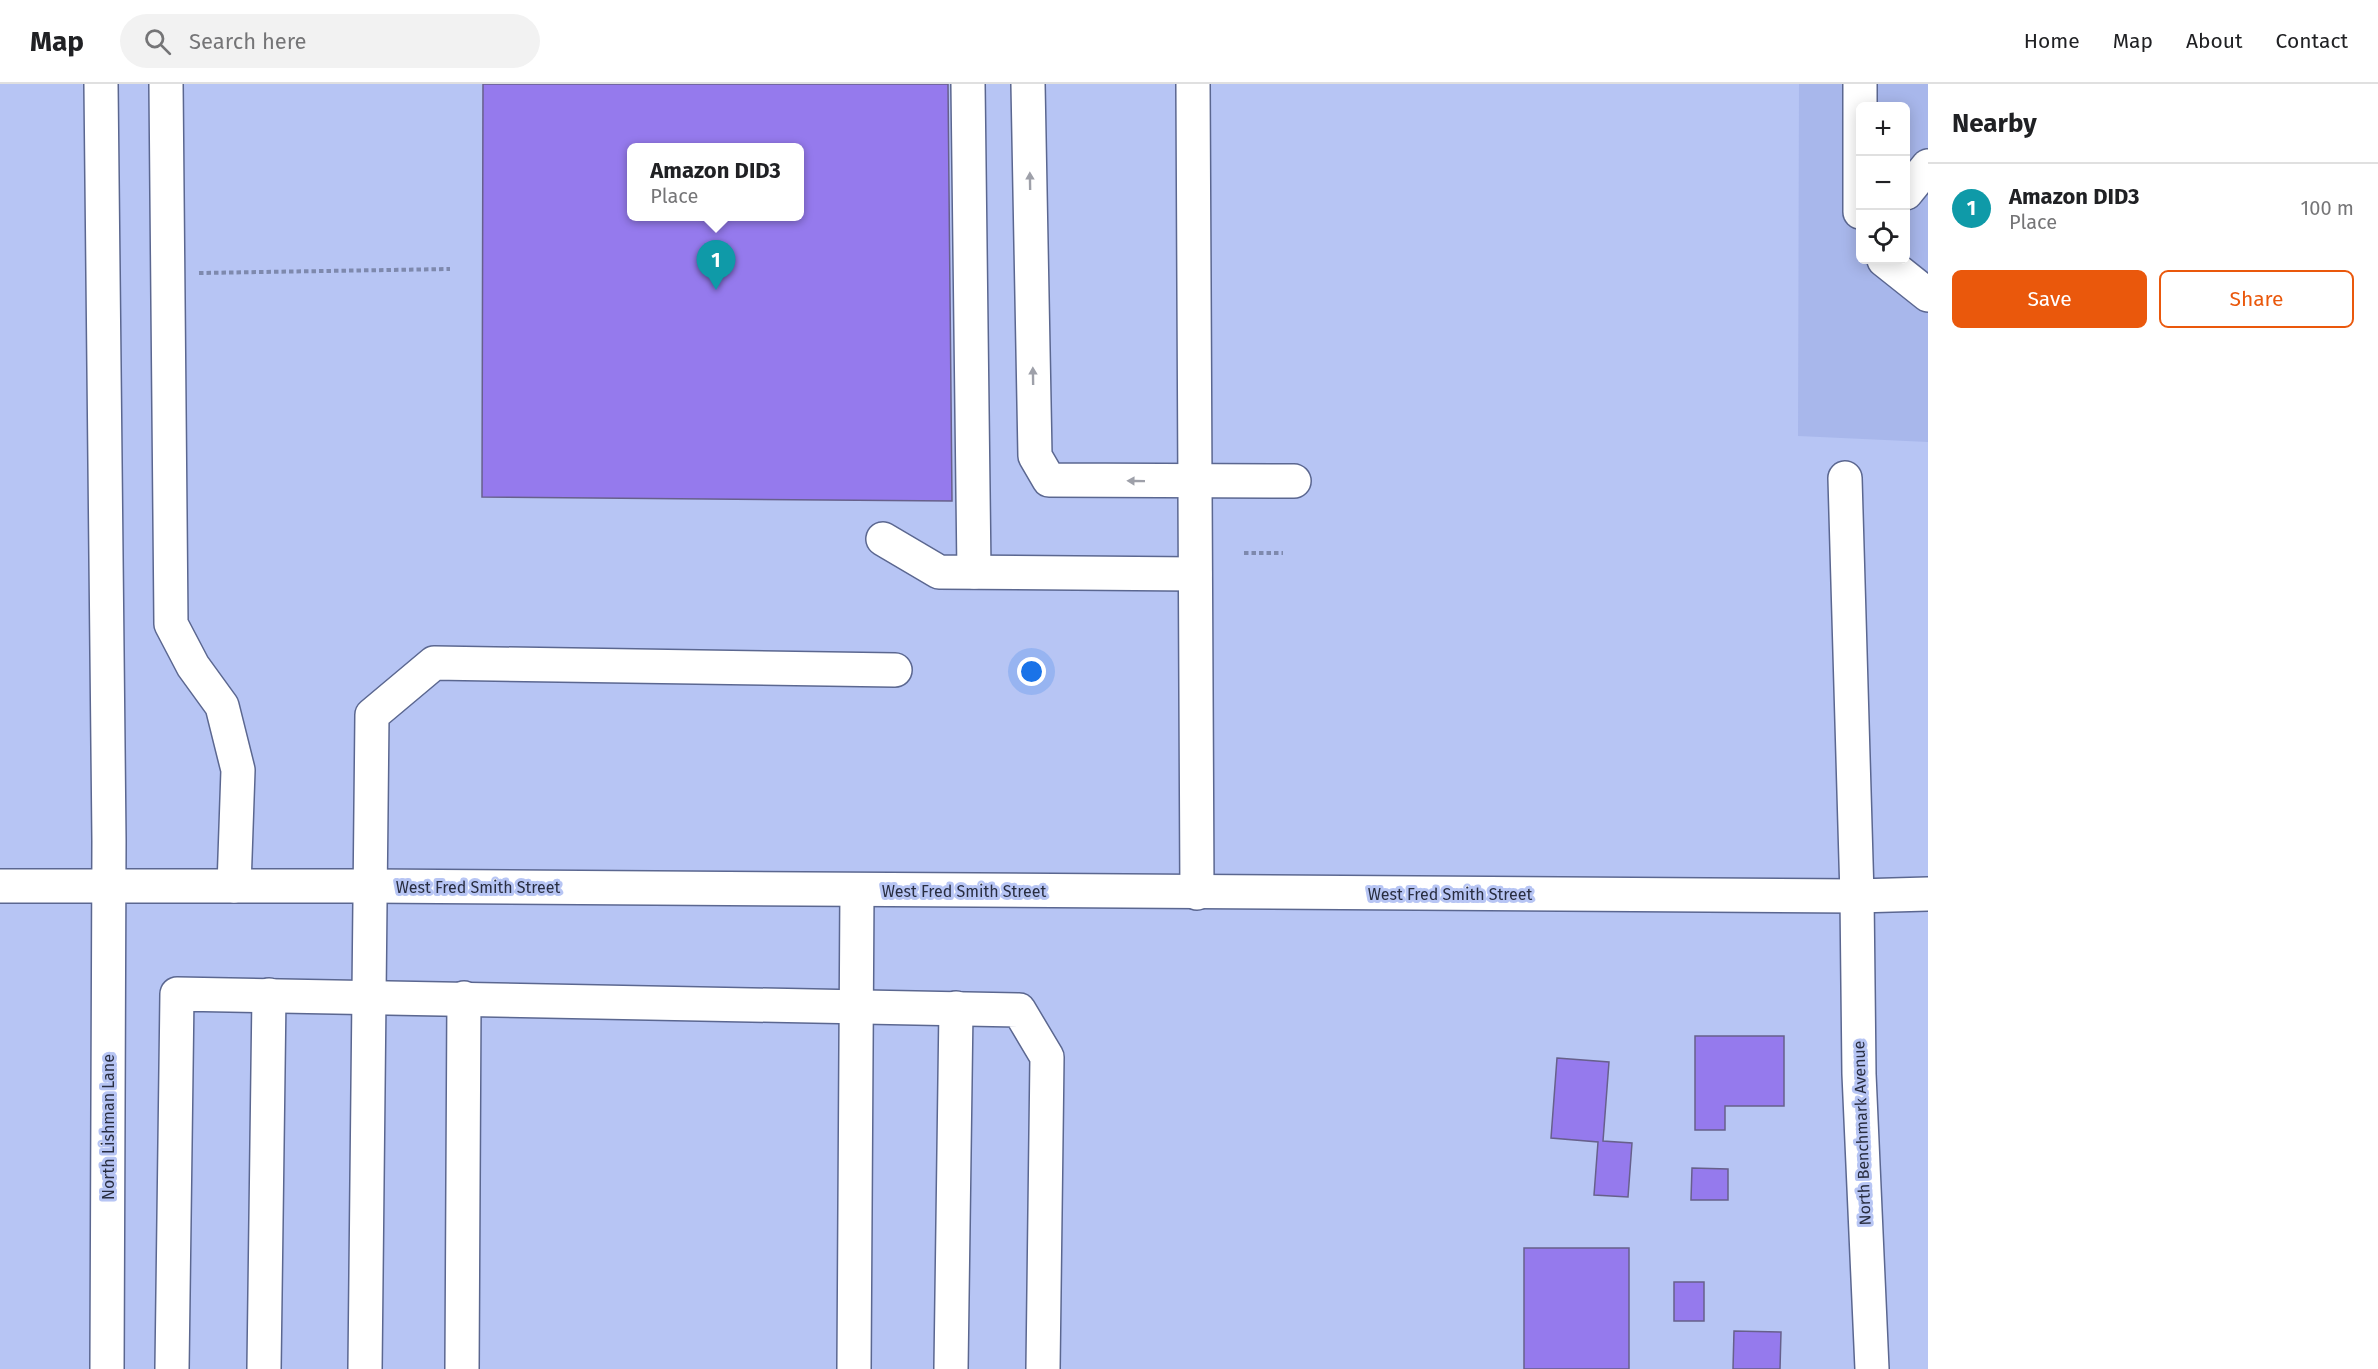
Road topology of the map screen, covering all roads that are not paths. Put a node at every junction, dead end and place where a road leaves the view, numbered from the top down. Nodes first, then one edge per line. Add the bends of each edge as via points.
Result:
1 (101, 84) edge
2 (166, 84) edge
3 (968, 84) edge
4 (1028, 84) edge
5 (1194, 84) edge
6 (1860, 84) edge
7 (1928, 166) edge
8 (1910, 187) edge
9 (1860, 210) edge
10 (1889, 264) edge
11 (1928, 295) edge
12 (1845, 478) dead end
13 (1294, 481) dead end
14 (1194, 482) junction
15 (883, 538) dead end
16 (974, 572) junction
17 (1195, 574) junction
18 (896, 670) dead end
19 (110, 885) junction
20 (0, 886) edge
21 (234, 886) junction
22 (369, 886) junction
23 (857, 890) junction
24 (1197, 893) junction
25 (1928, 894) edge
26 (1857, 896) junction
27 (269, 995) junction
28 (369, 996) junction
29 (464, 998) junction
30 (856, 1006) junction
31 (956, 1008) junction
32 (107, 1369) edge
33 (172, 1369) edge
34 (264, 1369) edge
35 (365, 1369) edge
36 (462, 1369) edge
37 (854, 1369) edge
38 (951, 1369) edge
39 (1043, 1369) edge
40 (1872, 1369) edge

1 - 19 street, North Lishman Lane
2 - 21 street via 171,624 193,666 222,706 238,770
3 - 16 street
14 -> 4 street via 1049,480 1035,456
5 - 14 street
6 - 9 street
7 - 8 street
10 - 11 street
12 - 26 street, North Benchmark Avenue
13 - 14 street
14 - 17 street
15 - 16 street via 939,572
16 - 17 street
17 - 24 street
18 - 22 street via 434,663 372,715
19 - 20 street, West Fred Smith Street
19 - 21 street, West Fred Smith Street
19 - 32 street, North Lishman Lane
21 - 22 street, West Fred Smith Street
22 - 23 street, West Fred Smith Street
22 - 28 street
23 - 24 street, West Fred Smith Street
23 - 30 street
24 - 26 street, West Fred Smith Street
25 - 26 street, West Fred Smith Street
26 - 40 street, North Benchmark Avenue via 1859,1074
27 - 28 street
27 - 33 street via 177,994
27 - 34 street
28 - 29 street
28 - 35 street
29 - 30 street
29 - 36 street
30 - 31 street
30 - 37 street
31 - 38 street
31 - 39 street via 1019,1010 1047,1057

